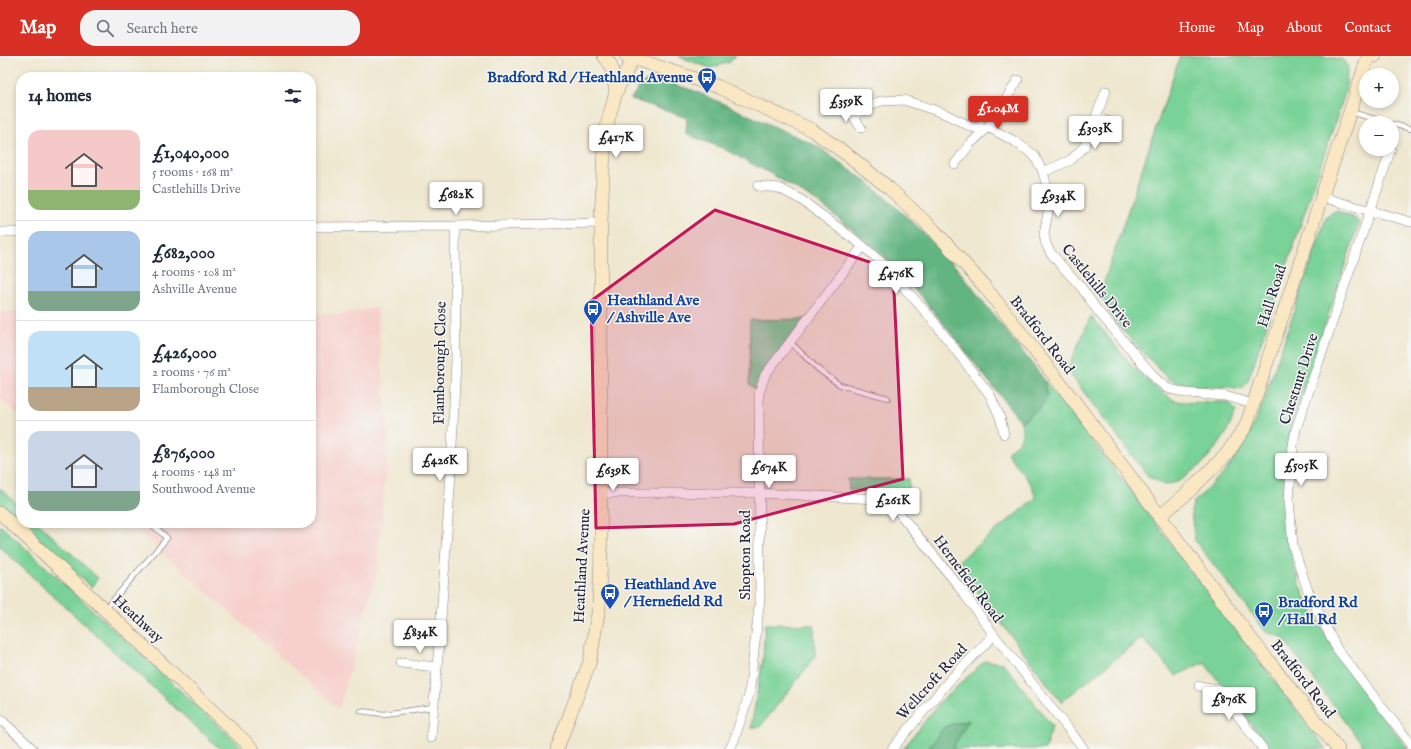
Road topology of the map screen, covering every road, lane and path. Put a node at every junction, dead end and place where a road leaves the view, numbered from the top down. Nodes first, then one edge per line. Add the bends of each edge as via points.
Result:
1 (604, 56) edge
2 (1368, 56) edge
3 (629, 57) edge
4 (1018, 80) dead end
5 (1106, 91) dead end
6 (616, 92) junction
7 (844, 107) dead end
8 (1350, 112) junction
9 (1364, 116) edge
10 (854, 117) junction
11 (1096, 117) junction
12 (1111, 123) dead end
13 (1399, 126) edge
14 (988, 127) junction
15 (861, 128) dead end
16 (1411, 129) edge
17 (1389, 156) edge
18 (955, 164) dead end
19 (1043, 172) junction
20 (758, 186) dead end
21 (1321, 197) junction
22 (1370, 211) junction
23 (1411, 222) edge
24 (602, 223) junction
25 (455, 226) junction
26 (316, 227) edge
27 (0, 232) edge
28 (16, 232) edge
29 (863, 246) junction
30 (790, 342) junction
31 (888, 398) dead end
32 (1253, 404) junction
33 (1004, 434) dead end
34 (601, 493) junction
35 (758, 493) junction
36 (0, 513) edge
37 (1160, 517) junction
38 (16, 528) edge
39 (16, 528) edge
40 (156, 528) edge
41 (105, 610) junction
42 (994, 635) junction
43 (401, 663) dead end
44 (436, 667) junction
45 (1199, 686) dead end
46 (433, 707) junction
47 (360, 711) dead end
48 (0, 719) edge
49 (431, 738) dead end
50 (1411, 744) edge
51 (33, 749) edge
52 (253, 749) edge
53 (557, 749) edge
54 (729, 749) edge
55 (892, 749) edge
56 (1084, 749) edge
57 (1263, 749) edge
58 (1338, 749) edge

1 - 6 main road, Heathland Avenue via 611,65
2 - 8 main road, Hall Road
3 - 6 main road, Heathland Avenue
3 - 37 main road, Bradford Road via 719,86 812,130 890,189 934,230 985,287
4 - 14 street
5 - 11 street
6 - 24 main road, Heathland Avenue via 604,147
7 - 10 street
8 - 9 lane
8 - 21 main road, Hall Road
10 - 14 street, Castlehills Drive via 867,106 882,101 904,100 943,113 974,128
10 - 15 street
11 - 12 street
11 - 19 street via 1084,147 1070,160
13 - 16 lane
14 - 18 street via 970,144
14 - 19 street, Castlehills Drive via 1014,140 1034,155
17 - 22 street, Chestnut Drive
19 - 32 street, Castlehills Drive via 1049,194 1044,234 1050,252 1157,380 1167,388 1185,393 1214,395
20 - 29 street via 779,188 800,199
21 - 22 street
21 - 32 main road, Hall Road
22 - 23 street
22 - 50 street, Chestnut Drive via 1296,429 1289,500 1294,546 1308,591 1338,648
24 - 25 street
24 - 34 main road, Heathland Avenue
25 - 26 street
25 - 44 street, Flamborough Close via 456,367 450,490
27 - 28 street
29 - 30 street, Shopton Road
29 - 33 street via 883,264 931,318 990,395
30 - 31 lane via 819,370 840,385
30 - 35 street, Shopton Road via 765,375 759,394
32 - 37 main road, Hall Road via 1246,426 1226,455
34 - 35 street, Hernefield Road
34 - 53 main road, Heathland Avenue via 599,607 590,661
35 - 42 street, Hernefield Road via 876,499 896,509 957,584
35 - 54 street, Shopton Road via 760,598 750,695
36 - 38 main road, Heathway
37 - 58 main road, Bradford Road via 1244,631
39 - 41 main road, Heathway
40 - 41 lane via 167,538
41 - 52 main road, Heathway
42 - 55 street, Wellcroft Road via 948,682
42 - 56 street, Hernefield Road
43 - 44 street
44 - 46 street, Flamborough Close
45 - 57 street via 1218,689
46 - 47 lane via 384,714
46 - 49 street, Flamborough Close
48 - 51 street

